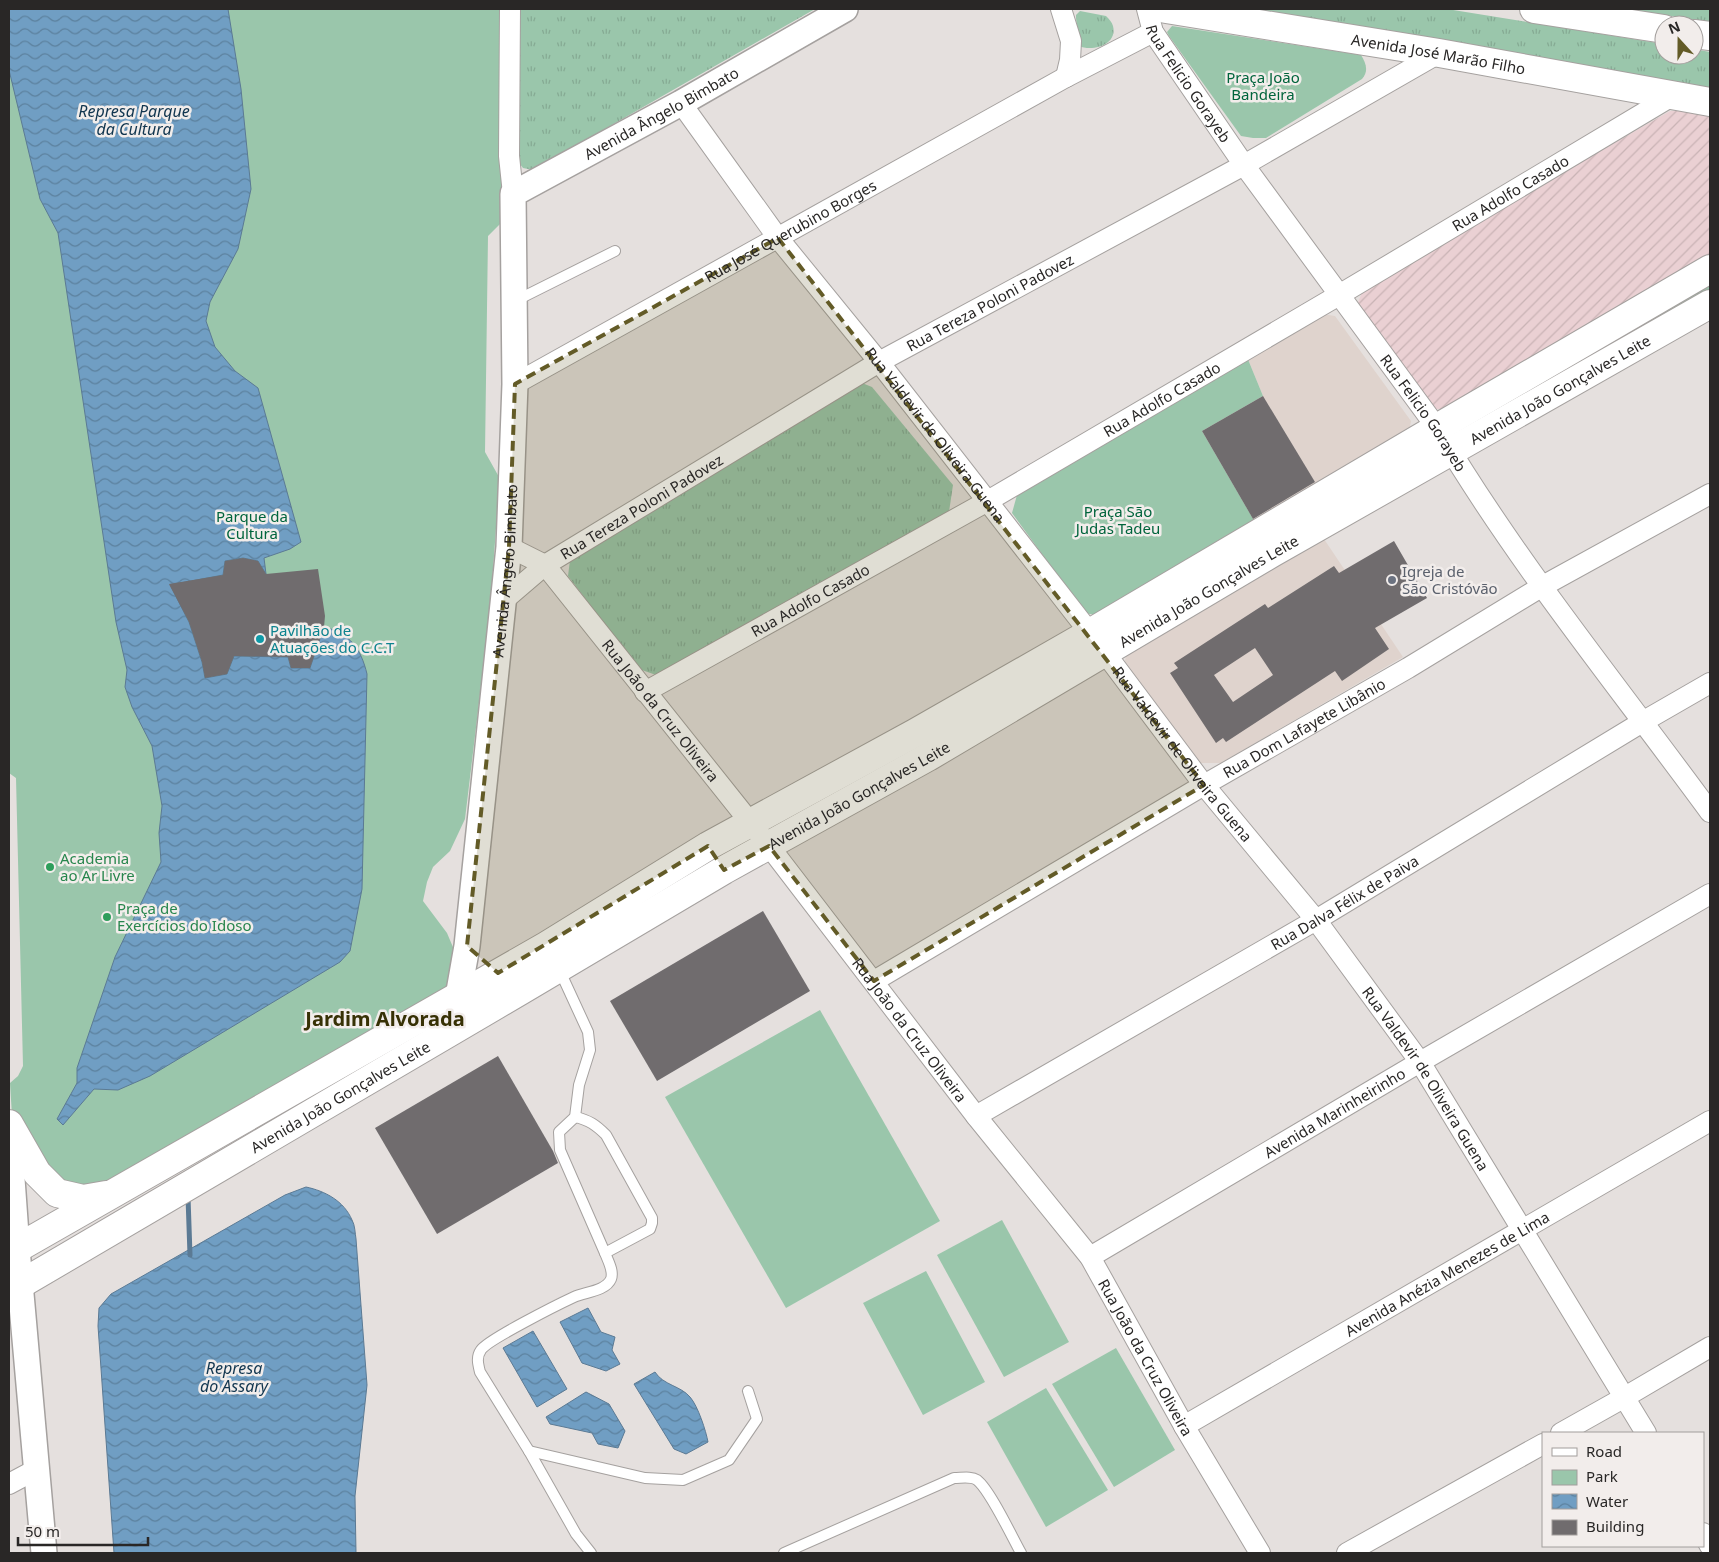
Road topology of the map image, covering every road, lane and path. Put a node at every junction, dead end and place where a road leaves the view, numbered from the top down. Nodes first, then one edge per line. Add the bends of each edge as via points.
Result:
1 (510, 9) edge
2 (824, 9) edge
3 (845, 9) edge
4 (1061, 9) edge
5 (1147, 9) edge
6 (1166, 9) edge
7 (1534, 9) edge
8 (1654, 27) edge
9 (809, 31) junction
10 (1152, 32) junction
11 (1439, 53) junction
12 (1066, 77) junction
13 (1672, 96) junction
14 (1710, 102) edge
15 (681, 103) junction
16 (1244, 165) junction
17 (513, 194) junction
18 (778, 238) junction
19 (615, 251) dead end
20 (1710, 270) edge
21 (1339, 295) junction
22 (514, 301) junction
23 (1710, 304) edge
24 (1601, 333) junction
25 (1614, 358) junction
26 (879, 362) junction
27 (515, 384) junction
28 (1436, 428) junction
29 (1451, 453) junction
30 (1710, 494) edge
31 (986, 502) junction
32 (1266, 543) junction
33 (509, 547) junction
34 (545, 565) junction
35 (1541, 587) junction
36 (503, 601) junction
37 (1097, 643) junction
38 (1710, 683) edge
39 (645, 692) junction
40 (1644, 721) junction
41 (915, 733) junction
42 (928, 757) junction
43 (1204, 785) junction
44 (1710, 812) edge
45 (750, 822) junction
46 (708, 846) junction
47 (769, 846) junction
48 (724, 870) junction
49 (1710, 894) edge
50 (1316, 920) junction
51 (466, 946) junction
52 (553, 957) junction
53 (498, 973) junction
54 (874, 981) junction
55 (458, 997) junction
56 (1420, 1062) junction
57 (976, 1116) junction
58 (575, 1117) junction
59 (1710, 1122) edge
60 (9, 1124) edge
61 (9, 1137) edge
62 (115, 1193) junction
63 (1522, 1231) junction
64 (13, 1251) edge
65 (605, 1253) junction
66 (1090, 1257) junction
67 (14, 1288) edge
68 (1710, 1346) edge
69 (748, 1391) dead end
70 (1626, 1398) junction
71 (1184, 1426) junction
72 (1564, 1432) edge
73 (1645, 1432) edge
74 (1542, 1445) edge
75 (530, 1450) junction
76 (37, 1469) junction
77 (9, 1484) edge
78 (1704, 1535) edge
79 (1710, 1546) edge
80 (44, 1553) edge
81 (591, 1553) edge
82 (784, 1553) edge
83 (1021, 1553) edge
84 (1260, 1553) edge
85 (1347, 1553) edge

1 - 17 street, Avenida Ângelo Bimbato via 509,156
2 - 9 street, Avenida Ângelo Bimbato
3 - 9 street, Avenida Ângelo Bimbato
4 - 12 street via 1071,41
5 - 10 street, Rua Felicio Gorayeb
6 - 11 main road, Avenida José Marão Filho
7 - 8 main road
9 - 15 street, Avenida Ângelo Bimbato
10 - 12 street, Rua José Querubino Borges
10 - 16 street, Rua Felicio Gorayeb
11 - 13 main road, Avenida José Marão Filho
11 - 16 street, Rua Tereza Poloni Padovez
12 - 18 street, Rua José Querubino Borges
13 - 14 main road, Avenida José Marão Filho
13 - 21 street, Rua Adolfo Casado
15 - 17 street, Avenida Ângelo Bimbato
15 - 18 street, Rua Valdevir de Oliveira Guena
16 - 21 street, Rua Felicio Gorayeb
16 - 26 street, Rua Tereza Poloni Padovez
17 - 22 street, Avenida Ângelo Bimbato
18 - 26 street, Rua Valdevir de Oliveira Guena
18 - 27 street, Rua José Querubino Borges
19 - 22 lane
20 - 24 main road, Avenida João Gonçalves Leite
21 - 28 street, Rua Felicio Gorayeb
21 - 31 street, Rua Adolfo Casado
22 - 27 street, Avenida Ângelo Bimbato
23 - 25 main road, Avenida João Gonçalves Leite
24 - 25 main road
24 - 28 main road, Avenida João Gonçalves Leite
25 - 29 main road, Avenida João Gonçalves Leite
26 - 31 street, Rua Valdevir de Oliveira Guena
26 - 34 street, Rua Tereza Poloni Padovez
27 - 33 street, Avenida Ângelo Bimbato
28 - 29 street, Rua Felicio Gorayeb
28 - 32 main road, Avenida João Gonçalves Leite
29 - 32 main road, Avenida João Gonçalves Leite
29 - 35 street, Rua Felicio Gorayeb
30 - 35 street, Rua Dom Lafayete Libânio
31 - 37 street, Rua Valdevir de Oliveira Guena
31 - 39 street, Rua Adolfo Casado
32 - 37 main road, Avenida João Gonçalves Leite
33 - 34 street, Rua João da Cruz Oliveira
33 - 36 street, Avenida Ângelo Bimbato
34 - 36 street, Rua Tereza Poloni Padovez
34 - 39 street, Rua João da Cruz Oliveira
35 - 40 street, Rua Felicio Gorayeb
35 - 43 street, Rua Dom Lafayete Libânio
36 - 51 street, Avenida Ângelo Bimbato
37 - 41 main road, Avenida João Gonçalves Leite
37 - 42 main road, Avenida João Gonçalves Leite
37 - 43 street, Rua Valdevir de Oliveira Guena
38 - 40 street, Rua Dalva Félix de Paiva
39 - 45 street, Rua João da Cruz Oliveira
40 - 44 street, Rua Felicio Gorayeb
40 - 50 street, Rua Dalva Félix de Paiva
41 - 42 main road
41 - 45 main road, Avenida João Gonçalves Leite
42 - 47 main road, Avenida João Gonçalves Leite
43 - 50 street, Rua Valdevir de Oliveira Guena
43 - 54 street, Rua Dom Lafayete Libânio
45 - 46 main road, Avenida João Gonçalves Leite
45 - 47 street, Rua João da Cruz Oliveira
46 - 48 main road
46 - 52 main road, Avenida João Gonçalves Leite
47 - 48 main road, Avenida João Gonçalves Leite
47 - 54 street, Rua João da Cruz Oliveira
48 - 52 main road, Avenida João Gonçalves Leite
49 - 56 street, Avenida Marinheirinho
50 - 56 street, Rua Valdevir de Oliveira Guena
50 - 57 street, Rua Dalva Félix de Paiva
51 - 53 street via 487,967
51 - 55 street, Avenida Ângelo Bimbato
52 - 53 main road, Avenida João Gonçalves Leite
52 - 58 lane via 588,1032 590,1050 579,1085
52 - 67 main road, Avenida João Gonçalves Leite
53 - 55 main road, Avenida João Gonçalves Leite
54 - 57 street, Rua João da Cruz Oliveira
55 - 62 main road, Avenida João Gonçalves Leite
56 - 63 street, Rua Valdevir de Oliveira Guena
56 - 66 street, Avenida Marinheirinho
57 - 66 street, Rua João da Cruz Oliveira
58 - 65 lane via 559,1132 560,1150
58 - 65 lane via 598,1126 606,1135 652,1218 650,1228
59 - 63 street, Avenida Anézia Menezes de Lima
60 - 62 main road via 37,1173 57,1193 83,1199
61 - 64 street
62 - 64 main road, Avenida João Gonçalves Leite
63 - 70 street, Rua Valdevir de Oliveira Guena
63 - 71 street, Avenida Anézia Menezes de Lima
64 - 67 street
65 - 75 lane via 612,1270 610,1281 604,1286 576,1296 494,1339 482,1348 477,1358 480,1372
66 - 71 street, Rua João da Cruz Oliveira
67 - 76 street
68 - 70 street
69 - 75 lane via 757,1419 729,1460 683,1480 645,1478
70 - 72 street
70 - 73 street, Rua Valdevir de Oliveira Guena
71 - 84 street, Rua João da Cruz Oliveira
74 - 85 street
75 - 81 lane via 576,1534
76 - 77 street
76 - 80 street
78 - 79 street
82 - 83 lane via 954,1478 968,1477 976,1480 987,1492

